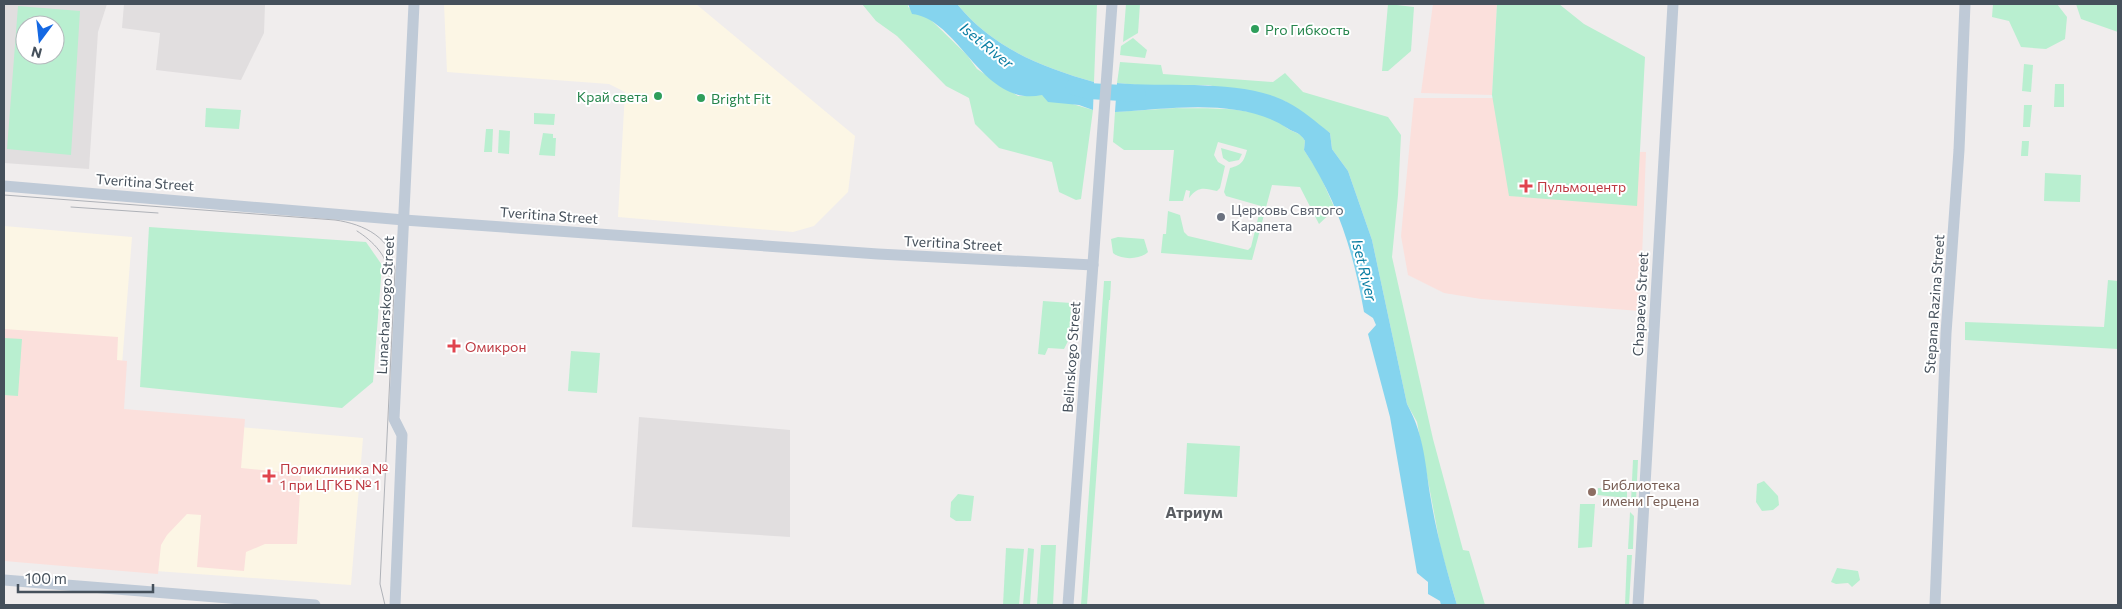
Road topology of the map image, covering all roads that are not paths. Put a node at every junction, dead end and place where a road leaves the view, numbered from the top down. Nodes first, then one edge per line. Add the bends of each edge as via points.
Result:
1 (414, 4) edge
2 (1112, 4) edge
3 (1673, 4) edge
4 (1965, 4) edge
5 (4, 186) edge
6 (404, 220) junction
7 (1093, 265) junction
8 (4, 580) edge
9 (396, 593) junction
10 (315, 605) edge
11 (389, 605) edge
12 (396, 605) edge
13 (1068, 605) edge
14 (1638, 605) edge
15 (1935, 605) edge

1 - 6 street, Lunacharskogo Street
2 - 7 street, Belinskogo Street
3 - 14 street, Chapaeva Street
4 - 15 street, Stepana Razina Street via 1946,333
5 - 6 street, Tveritina Street
6 - 7 street, Tveritina Street via 878,254
6 - 9 street, Lunacharskogo Street via 394,419 402,435
7 - 13 street, Belinskogo Street
8 - 10 street
9 - 11 street, Lunacharskogo Street
9 - 12 street

